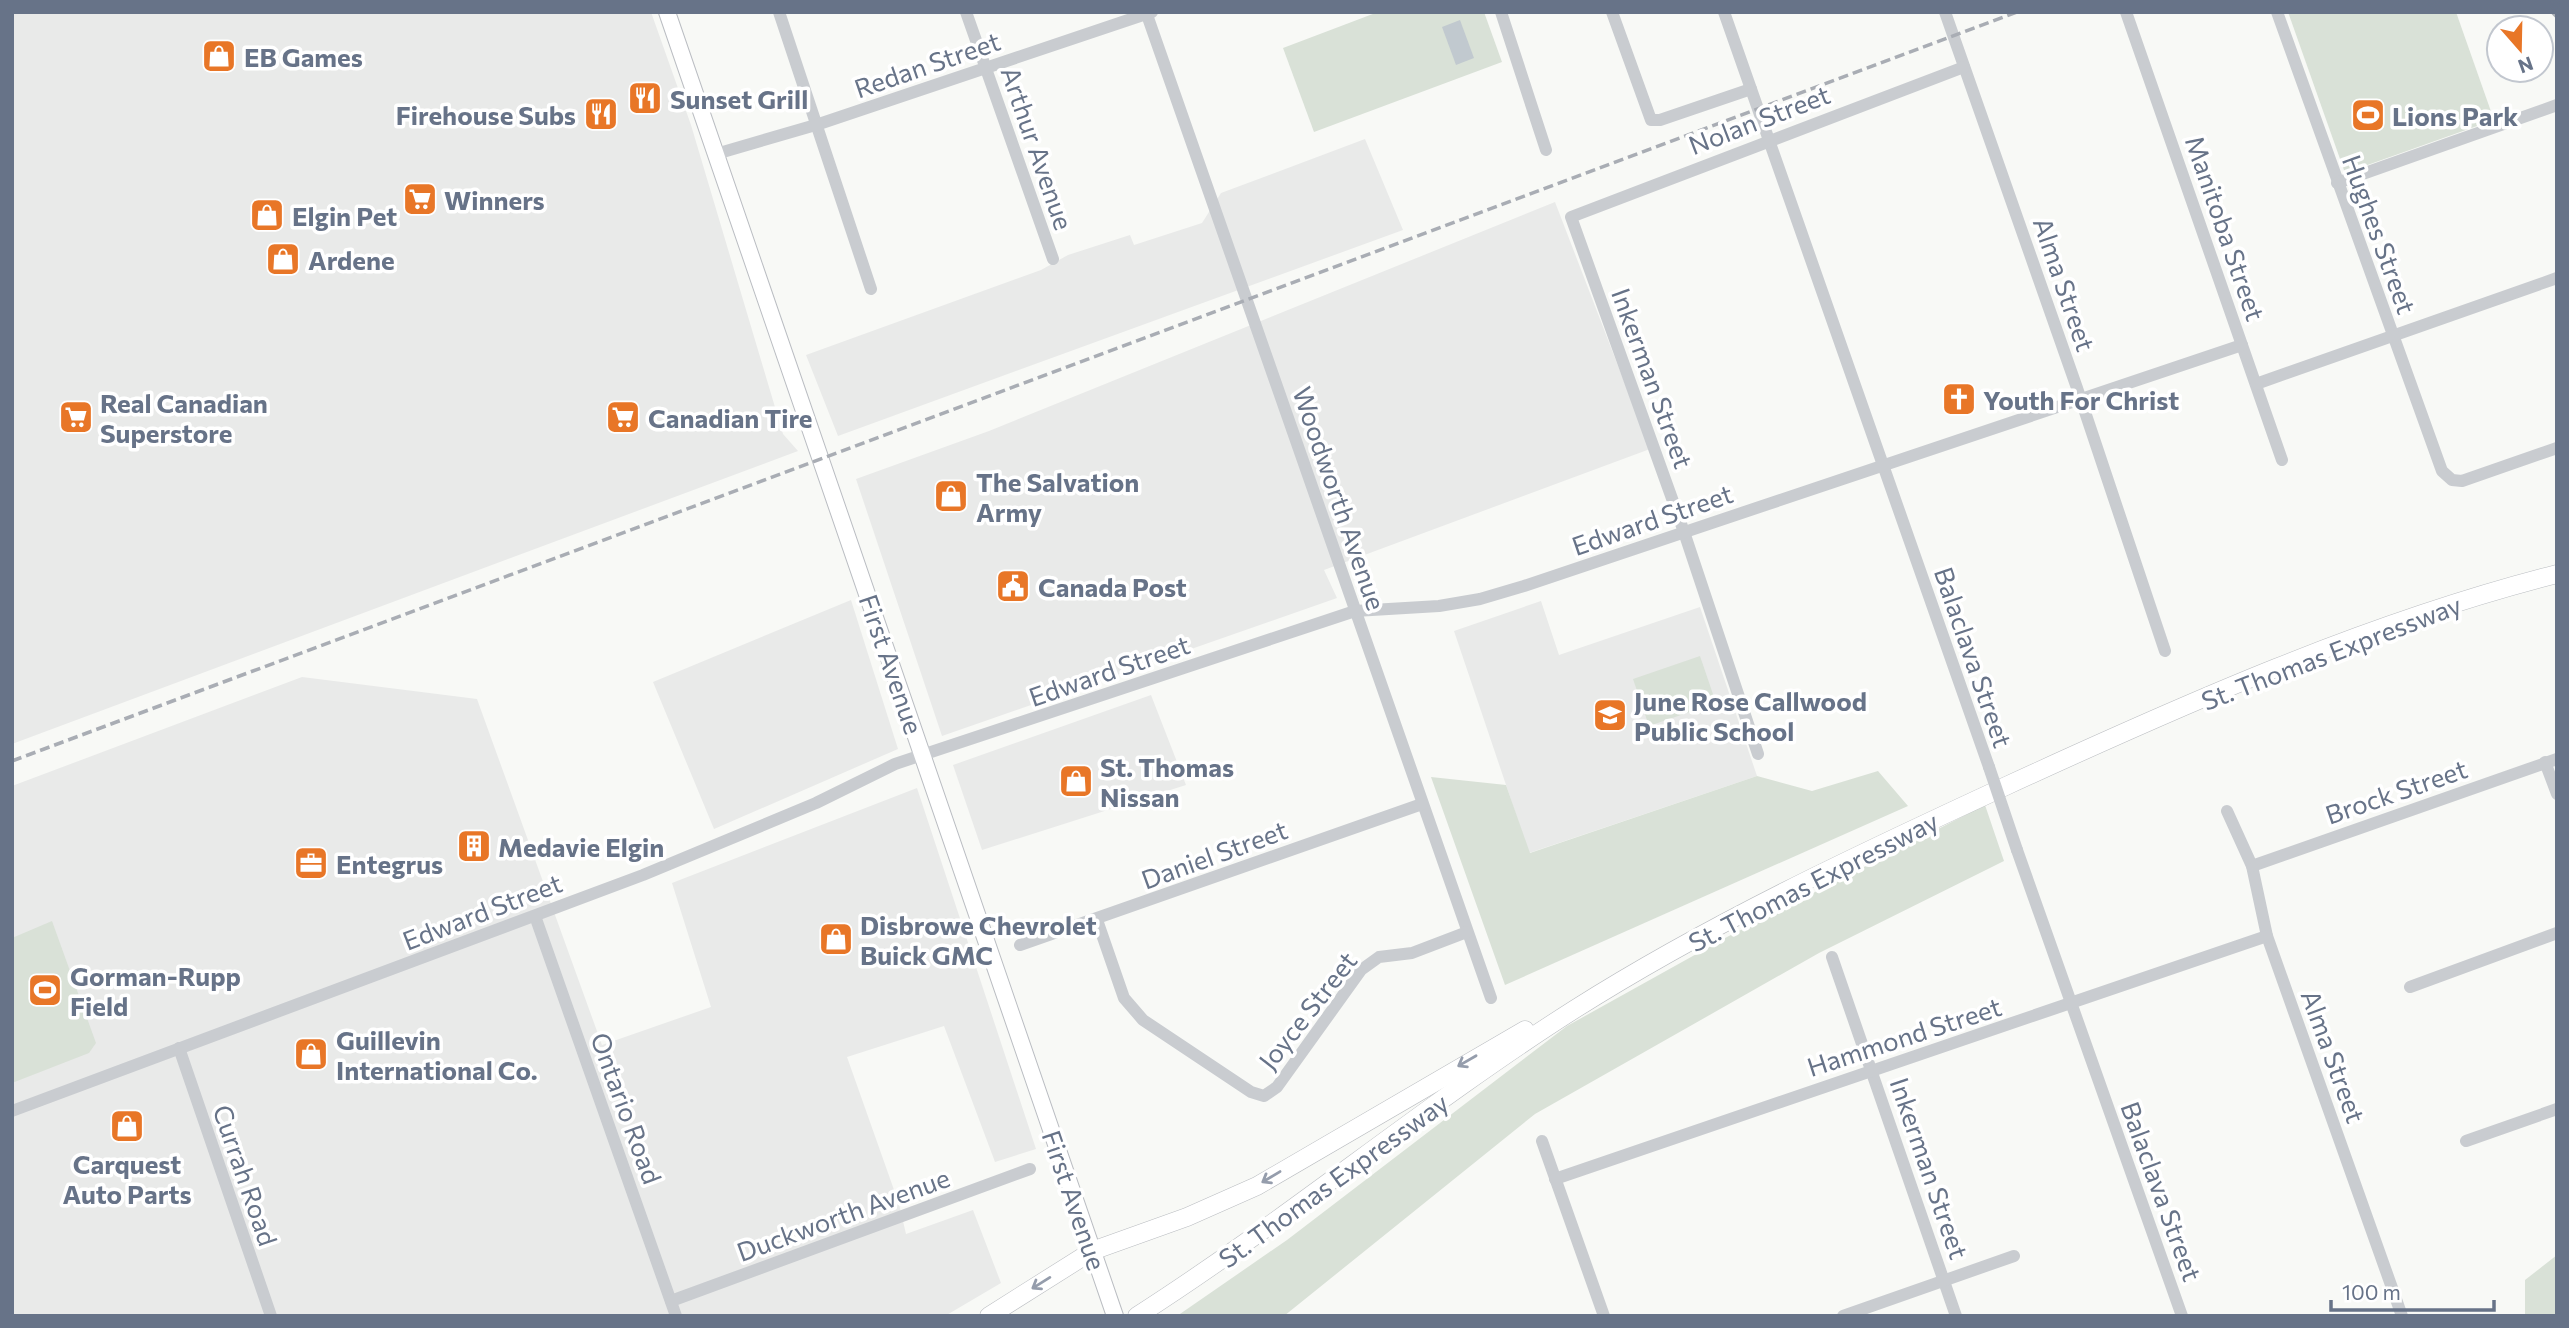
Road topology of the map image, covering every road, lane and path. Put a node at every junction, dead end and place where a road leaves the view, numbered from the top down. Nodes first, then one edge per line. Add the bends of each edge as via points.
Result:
1 (667, 12) edge
2 (779, 12) edge
3 (966, 12) edge
4 (1501, 12) edge
5 (1612, 12) edge
6 (1724, 12) edge
7 (1945, 12) edge
8 (2126, 12) edge
9 (2277, 12) edge
10 (1148, 13) edge
11 (1964, 67) junction
12 (985, 68) junction
13 (1751, 89) junction
14 (2557, 105) edge
15 (819, 124) junction
16 (1768, 139) junction
17 (1546, 150) dead end
18 (716, 154) junction
19 (2337, 183) junction
20 (1571, 217) joint
21 (1053, 259) dead end
22 (2557, 278) edge
23 (871, 289) dead end
24 (2393, 337) junction
25 (2242, 345) junction
26 (2256, 384) junction
27 (2081, 399) junction
28 (2557, 448) edge
29 (2283, 460) dead end
30 (1882, 465) junction
31 (1684, 532) junction
32 (2557, 575) edge
33 (1355, 611) junction
34 (2165, 651) dead end
35 (1758, 754) dead end
36 (923, 756) junction
37 (2551, 761) edge
38 (2557, 794) edge
39 (1422, 804) junction
40 (2227, 811) dead end
41 (2252, 866) junction
42 (535, 916) junction
43 (1097, 920) junction
44 (1467, 932) junction
45 (2557, 933) edge
46 (2267, 936) junction
47 (1020, 945) dead end
48 (1832, 957) dead end
49 (1636, 972) junction
50 (2410, 986) dead end
51 (1492, 998) dead end
52 (2071, 1004) junction
53 (179, 1048) junction
54 (1872, 1070) junction
55 (2557, 1109) edge
56 (12, 1111) edge
57 (1542, 1141) dead end
58 (2466, 1141) dead end
59 (1030, 1170) dead end
60 (1555, 1179) junction
61 (1092, 1251) junction
62 (2014, 1256) dead end
63 (1944, 1280) junction
64 (671, 1301) junction
65 (271, 1316) edge
66 (676, 1316) edge
67 (989, 1316) edge
68 (1115, 1316) edge
69 (1137, 1316) edge
70 (1604, 1316) edge
71 (1843, 1316) edge
72 (1956, 1316) edge
73 (2182, 1316) edge
74 (2402, 1316) edge

1 - 18 main road, First Avenue
2 - 15 street
3 - 12 street, Arthur Avenue
4 - 17 street
5 - 13 street via 1651,120
6 - 13 street, Balaclava Street
7 - 11 street, Alma Street
8 - 25 street, Manitoba Street
9 - 19 street, Hughes Street
10 - 12 street, Redan Street
10 - 33 street, Woodworth Avenue
11 - 16 street, Nolan Street
11 - 27 street, Alma Street
12 - 15 street, Redan Street
12 - 21 street, Arthur Avenue
13 - 16 street, Balaclava Street
14 - 19 street
15 - 18 street, Redan Street
15 - 23 street via 820,141
16 - 20 street, Nolan Street
16 - 30 street, Balaclava Street
18 - 36 main road, First Avenue
19 - 24 street, Hughes Street
20 - 31 street, Inkerman Street
22 - 24 street
24 - 26 street
24 - 28 street, Hughes Street via 2442,471 2452,480 2462,481
25 - 26 street, Manitoba Street
25 - 27 street, Edward Street
26 - 29 street, Manitoba Street
27 - 30 street, Edward Street
27 - 34 street, Alma Street
30 - 31 street, Edward Street
30 - 52 street, Balaclava Street, bridge
31 - 33 street, Edward Street via 1480,599
31 - 35 street, Inkerman Street
32 - 49 highway, St. Thomas Expressway via 2375,632 2138,727 1886,842
33 - 36 street, Edward Street
33 - 39 street, Woodworth Avenue
36 - 42 street, Edward Street
36 - 61 main road, First Avenue
37 - 38 street
37 - 41 street, Brock Street
39 - 43 street, Daniel Street
39 - 44 street, Woodworth Avenue via 1448,867
40 - 41 street, Alma Street
41 - 46 street, Alma Street
42 - 53 street, Edward Street
42 - 64 street, Ontario Road
43 - 44 street, Joyce Street via 1124,998 1143,1020 1251,1092 1264,1096 1277,1087 1361,970 1379,957 1412,953
43 - 47 street, Daniel Street
44 - 51 street, Woodworth Avenue
45 - 50 street
46 - 52 street, Hammond Street
46 - 74 street, Alma Street
48 - 54 street, Inkerman Street
49 -> 61 highway via 1473,1058 1256,1186
49 - 69 highway, St. Thomas Expressway via 1529,1038
52 - 54 street, Hammond Street
52 - 73 street, Balaclava Street
53 - 56 street, Edward Street
53 - 65 street, Currah Road
54 - 60 street, Hammond Street
54 - 63 street, Inkerman Street
55 - 58 street
57 - 60 street
59 - 64 street, Duckworth Avenue
60 - 70 street
61 -> 67 highway
61 - 68 main road, First Avenue
62 - 63 street
63 - 71 street
63 - 72 street, Inkerman Street
64 - 66 street, Ontario Road

